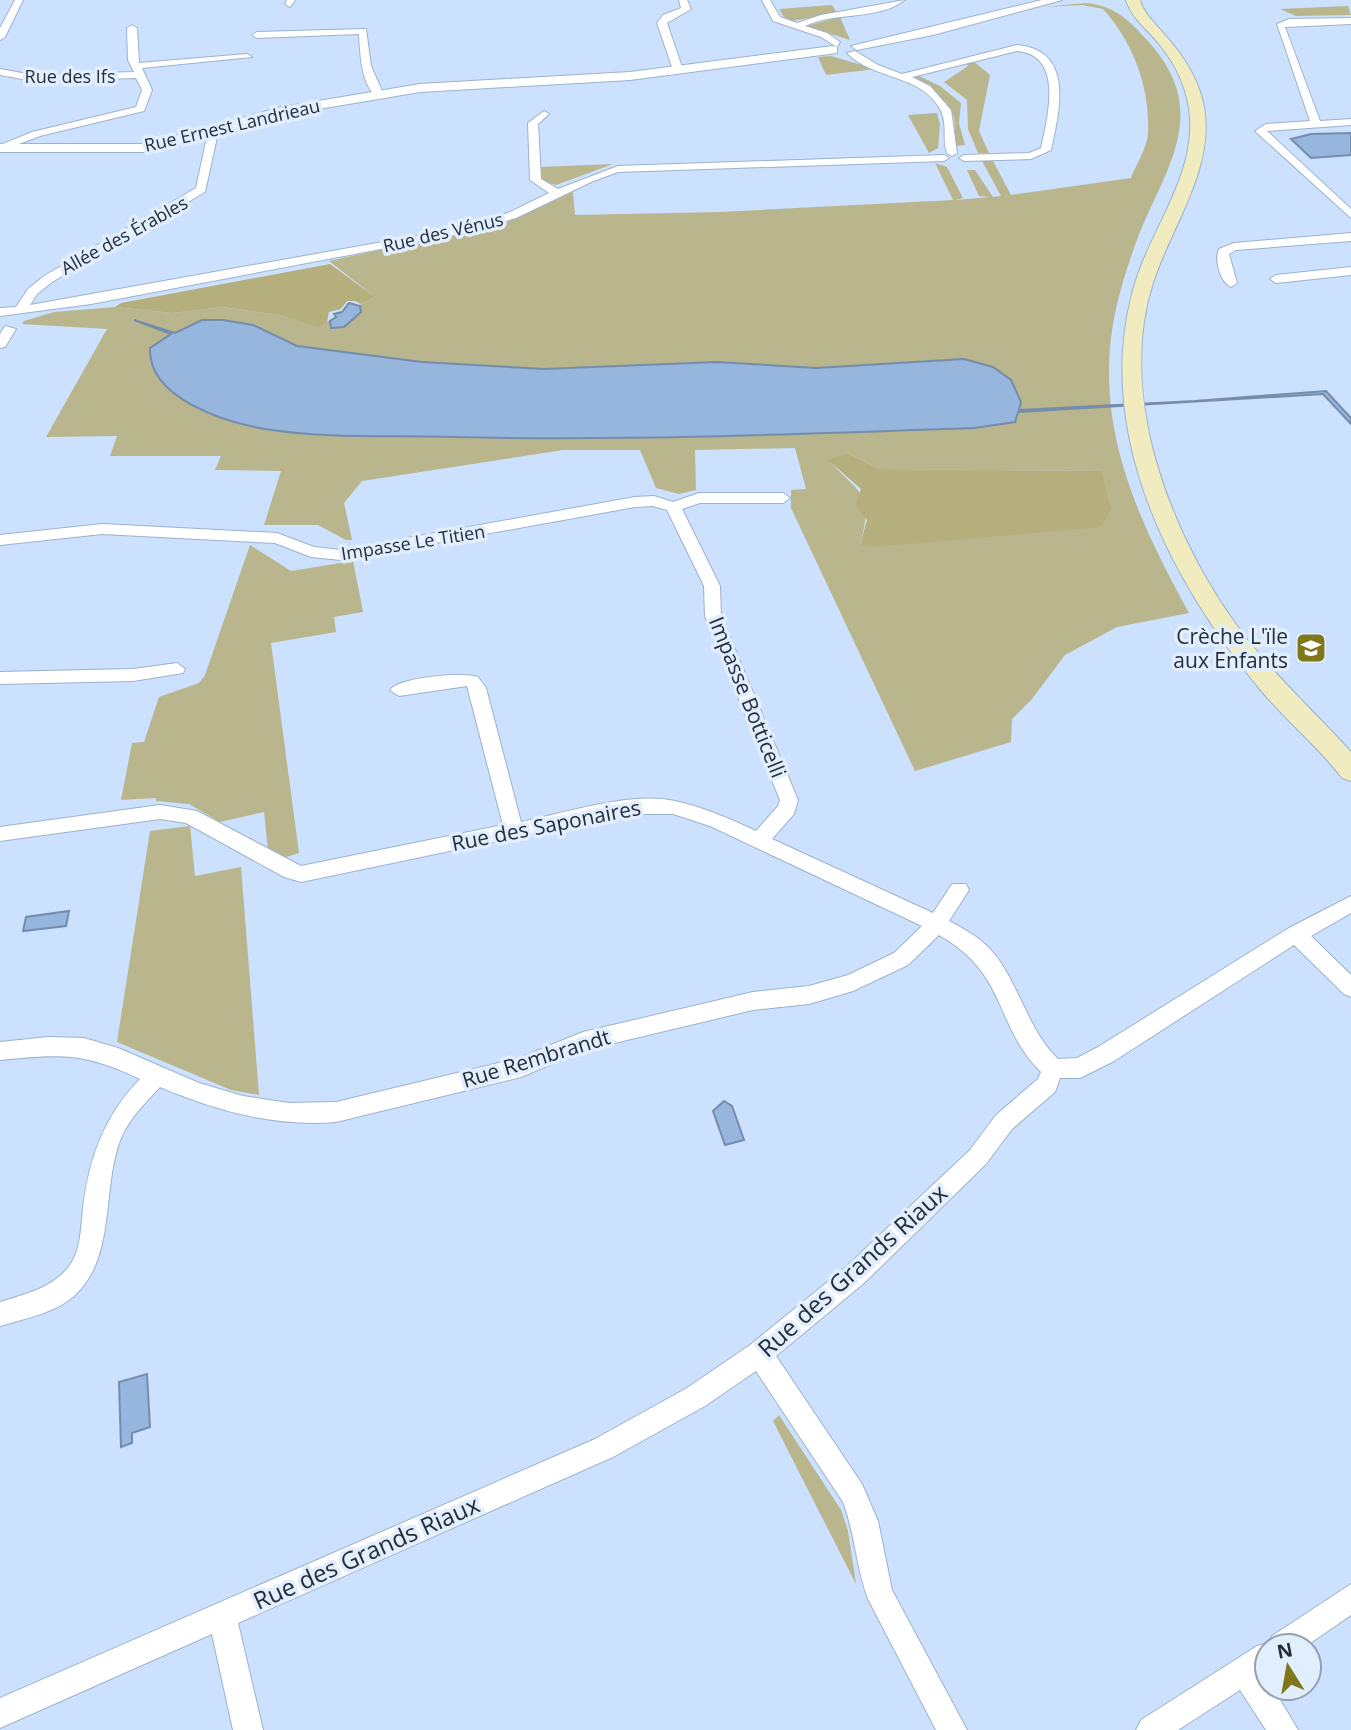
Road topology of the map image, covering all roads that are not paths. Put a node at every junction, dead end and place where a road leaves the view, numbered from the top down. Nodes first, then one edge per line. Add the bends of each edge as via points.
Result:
1 (19, 0) edge
2 (683, 0) edge
3 (766, 0) edge
4 (901, 0) edge
5 (1056, 0) edge
6 (1128, 4) edge
7 (1351, 21) edge
8 (4, 24) edge
9 (795, 27) junction
10 (132, 28) dead end
11 (257, 35) dead end
12 (0, 37) edge
13 (835, 47) junction
14 (855, 50) junction
15 (247, 57) dead end
16 (678, 70) junction
17 (137, 71) junction
18 (0, 72) edge
19 (905, 76) junction
20 (379, 95) junction
21 (544, 114) dead end
22 (1351, 122) edge
23 (1317, 123) junction
24 (208, 132) junction
25 (1, 148) edge
26 (948, 153) junction
27 (558, 194) junction
28 (1351, 215) edge
29 (1351, 237) edge
30 (1351, 271) edge
31 (1276, 279) dead end
32 (1231, 283) dead end
33 (20, 311) junction
34 (0, 312) edge
35 (10, 329) dead end
36 (0, 344) edge
37 (783, 498) dead end
38 (673, 507) junction
39 (0, 541) edge
40 (177, 669) dead end
41 (0, 678) edge
42 (400, 691) dead end
43 (1349, 767) edge
44 (513, 830) junction
45 (0, 834) edge
46 (758, 842) junction
47 (959, 890) dead end
48 (1351, 904) edge
49 (937, 924) junction
50 (1296, 934) junction
51 (1351, 988) edge
52 (0, 1051) edge
53 (1053, 1069) junction
54 (157, 1076) junction
55 (0, 1314) edge
56 (759, 1354) junction
57 (1351, 1598) edge
58 (222, 1615) junction
59 (1302, 1632) edge
60 (1253, 1666) edge
61 (1272, 1702) edge
62 (0, 1713) edge
63 (248, 1730) edge
64 (952, 1730) edge
65 (1151, 1730) edge
66 (1283, 1730) edge

1 - 8 street
2 - 16 street via 686,9 662,23
3 - 9 street via 776,19
4 - 9 street via 868,13 811,19
5 - 14 street
6 - 43 main road via 1181,65 1194,94 1198,122 1196,152 1149,266 1136,314 1133,396 1147,465 1179,548 1224,626 1269,683
7 - 23 street via 1280,26
8 - 12 street
9 - 13 street via 824,35
10 - 17 street
11 - 20 street via 363,31 366,66
13 - 14 street, Rue Ernest Landrieau
13 - 16 street, Rue Ernest Landrieau
14 - 19 street via 860,60
15 - 17 street, Rue des Ifs
16 - 20 street, Rue Ernest Landrieau via 466,83
17 - 18 street, Rue des Ifs via 33,78
17 - 25 street via 147,90 136,111 36,134
19 - 26 street via 934,95 946,110
19 - 26 street, Rue des Vénus via 1017,48 1034,48 1045,55 1055,87 1046,150 1031,156 956,162
20 - 24 street, Rue Ernest Landrieau via 282,111
21 - 27 street via 533,123 536,180
22 - 23 street
23 - 28 street via 1261,129
24 - 25 street, Rue Ernest Landrieau via 145,148
24 - 33 street, Allée des Érables via 212,137 201,190 48,279
26 - 27 street, Rue des Vénus via 630,167 606,171
27 - 33 street, Rue des Vénus via 482,225 319,259
29 - 32 street via 1234,247 1223,252 1222,259
30 - 31 street
33 - 34 street
35 - 36 street
37 - 38 street, Impasse Le Titien via 699,498
38 - 39 street, Impasse Le Titien via 635,502 341,555 321,554 276,538 102,529
38 - 46 street, Impasse Botticelli via 712,586 713,616 789,800 787,809
40 - 41 street via 133,675
42 - 44 street via 459,679 472,681
44 - 45 street, Rue des Saponaires via 301,874 177,813
44 - 46 street, Rue des Saponaires via 654,806 697,813
46 - 49 street, Rue des Saponaires
47 - 49 street, Rue Rembrandt
48 - 50 street
49 - 53 street, Rue des Saponaires via 988,961 1034,1050
49 - 54 street, Rue Rembrandt via 881,972 832,989 753,1001 600,1037 521,1067 336,1112 308,1116 254,1110
50 - 51 street
50 - 53 street via 1106,1054 1080,1068
52 - 54 street, Rue Rembrandt via 96,1049
53 - 56 street, Rue des Grands Riaux via 1047,1085 1004,1122 978,1157 855,1275
54 - 55 street via 122,1114 106,1147 89,1252 80,1273 52,1298
56 - 58 street, Rue des Grands Riaux via 696,1397 604,1448
56 - 64 street via 853,1493 882,1599
57 - 59 street
58 - 62 street, Rue des Grands Riaux
58 - 63 street
60 - 65 street
61 - 66 street

